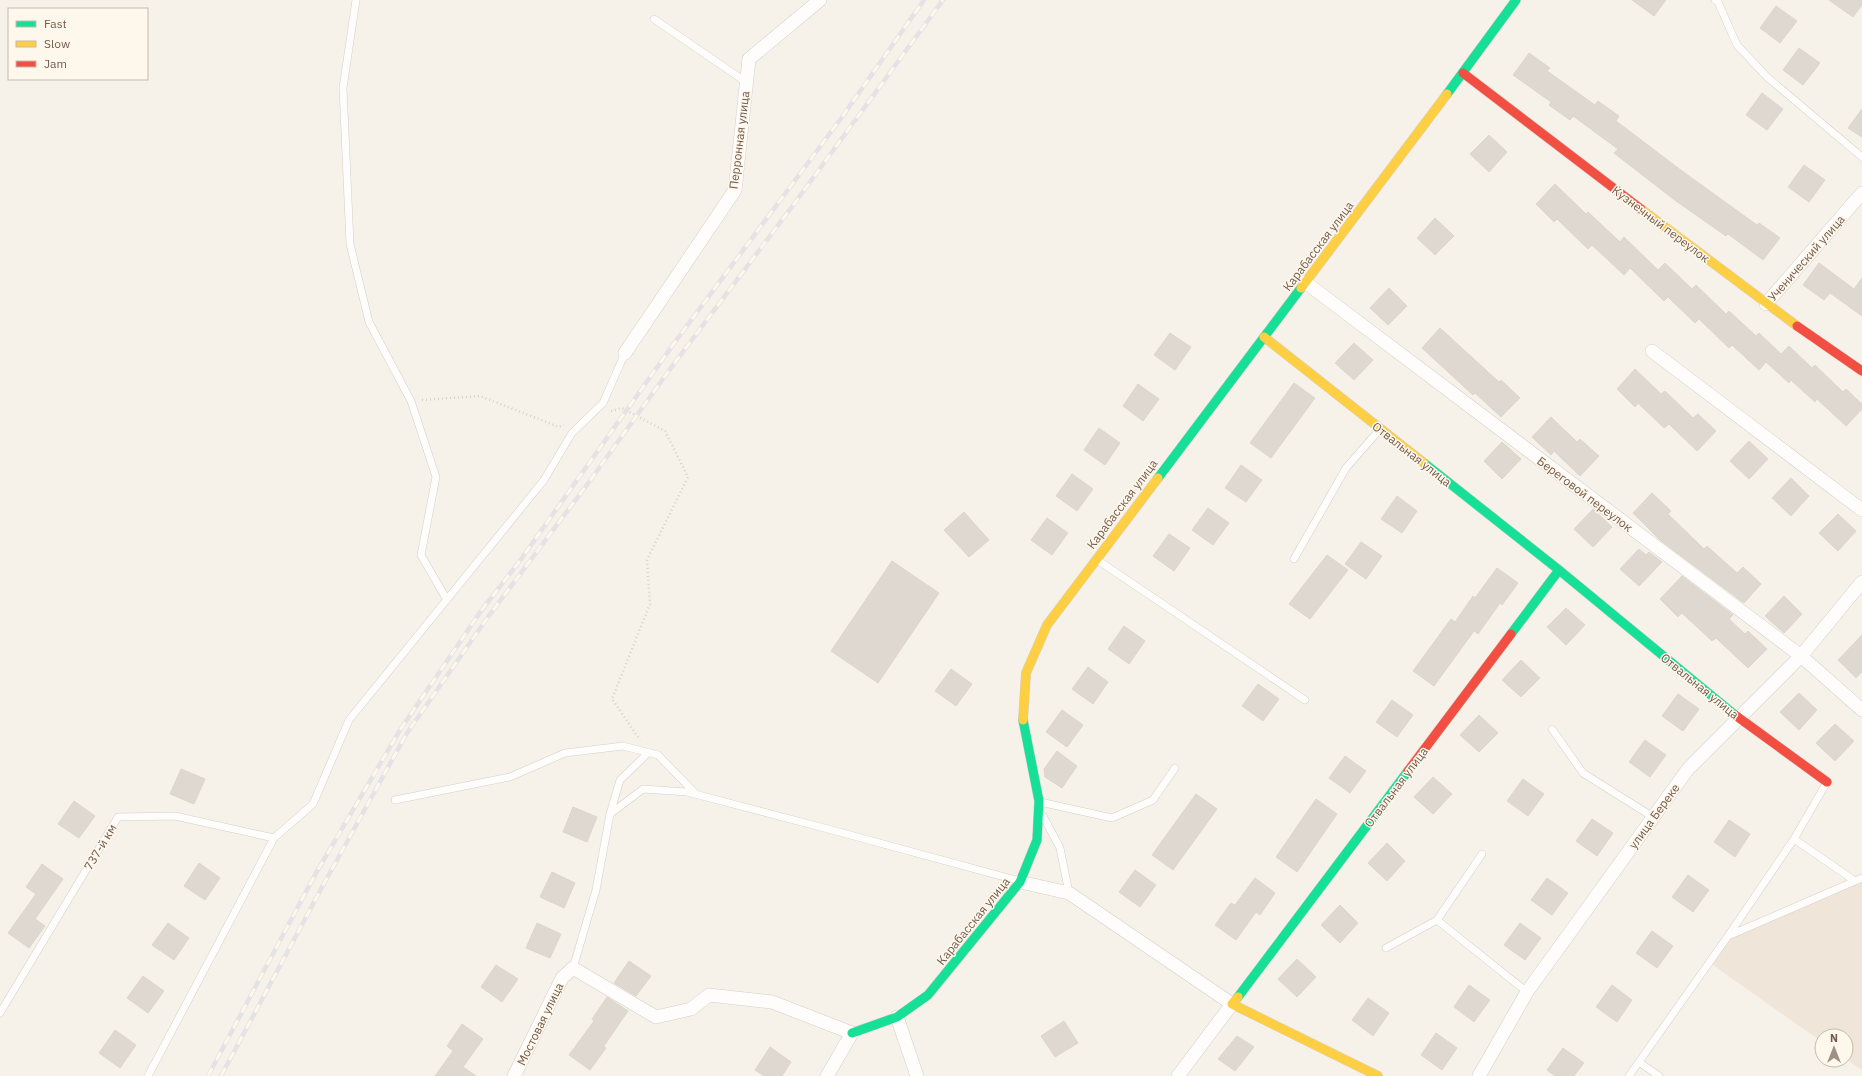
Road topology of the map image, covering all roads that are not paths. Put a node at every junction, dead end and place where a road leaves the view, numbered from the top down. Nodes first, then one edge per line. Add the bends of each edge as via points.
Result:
1 (356, 0) edge
2 (820, 0) edge
3 (1516, 0) edge
4 (1718, 1) edge
5 (654, 19) dead end
6 (1463, 73) junction
7 (746, 82) junction
8 (1862, 157) edge
9 (1862, 193) edge
10 (1305, 282) junction
11 (1766, 304) junction
12 (1264, 337) junction
13 (1652, 351) dead end
14 (625, 353) joint
15 (1862, 371) edge
16 (1380, 429) junction
17 (1862, 510) edge
18 (1096, 559) junction
19 (1294, 559) dead end
20 (1559, 570) junction
21 (1862, 582) edge
22 (446, 600) junction
23 (1801, 656) junction
24 (1305, 700) dead end
25 (1862, 710) edge
26 (1739, 718) junction
27 (1552, 729) dead end
28 (648, 753) junction
29 (1175, 768) dead end
30 (1827, 782) joint
31 (696, 795) junction
32 (395, 800) dead end
33 (1039, 805) junction
34 (610, 814) junction
35 (1653, 817) junction
36 (274, 838) junction
37 (1794, 839) junction
38 (1482, 854) dead end
39 (1858, 880) edge
40 (1020, 882) junction
41 (1069, 893) junction
42 (1437, 920) junction
43 (1728, 936) junction
44 (1386, 948) dead end
45 (572, 968) junction
46 (1527, 992) junction
47 (1232, 1004) junction
48 (0, 1014) edge
49 (897, 1017) junction
50 (852, 1033) junction
51 (1639, 1062) junction
52 (148, 1076) edge
53 (514, 1076) edge
54 (827, 1076) edge
55 (917, 1076) edge
56 (1178, 1076) edge
57 (1378, 1076) edge
58 (1479, 1076) edge
59 (1629, 1076) edge
60 (1659, 1076) edge

1 - 22 lane via 343,88 350,244 369,322 411,401 436,477 421,555
2 - 7 street, Перронная улица via 749,59
3 - 6 street, Карабасская улица
4 - 8 lane via 1737,45 1767,77
5 - 7 lane
6 - 10 street, Карабасская улица
6 - 11 street, Кузнечный переулок
7 - 14 street, Перронная улица via 735,190
9 - 11 street, Ученический улица
10 - 12 street, Карабасская улица
10 - 23 street, Береговой переулок
11 - 15 street, Кузнечный переулок
12 - 16 street, Отвальная улица
12 - 18 street, Карабасская улица
13 - 17 street
14 - 22 lane via 603,403 572,433 544,480
16 - 19 lane via 1346,468
16 - 20 street, Отвальная улица
18 - 24 lane
18 - 33 street, Карабасская улица via 1047,625 1026,673 1022,716
20 - 26 street, Отвальная улица
20 - 47 street, Отвальная улица
21 - 23 street, улица Береке
22 - 36 lane via 349,720 313,804
23 - 25 street, Береговой переулок
23 - 26 street, улица Береке
26 - 30 street, Отвальная улица
26 - 35 street, улица Береке via 1688,769
27 - 35 lane via 1583,773
28 - 31 lane via 658,755
28 - 32 lane via 623,746 565,753 510,777
28 - 34 lane via 620,780
29 - 33 lane via 1153,800 1112,818
30 - 37 lane
31 - 34 lane via 643,789
31 - 40 lane
33 - 40 street, Карабасская улица via 1037,840
33 - 41 lane via 1060,848
34 - 45 lane via 596,890
35 - 46 street, улица Береке
36 - 48 lane, 737-й км via 175,816 118,817
36 - 52 lane
37 - 39 lane
37 - 43 lane
38 - 42 lane
39 - 43 lane
40 - 41 street
40 - 49 street, Карабасская улица via 928,995
41 - 47 street
42 - 44 lane
42 - 46 lane
43 - 51 lane
45 - 50 street via 656,1017 691,1009 709,995 772,1002
45 - 53 street, Мостовая улица via 562,978
46 - 58 street, улица Береке
47 - 56 street, Отвальная улица
47 - 57 street
49 - 50 street, Карабасская улица
49 - 55 street
50 - 54 street
51 - 59 lane
51 - 60 lane

